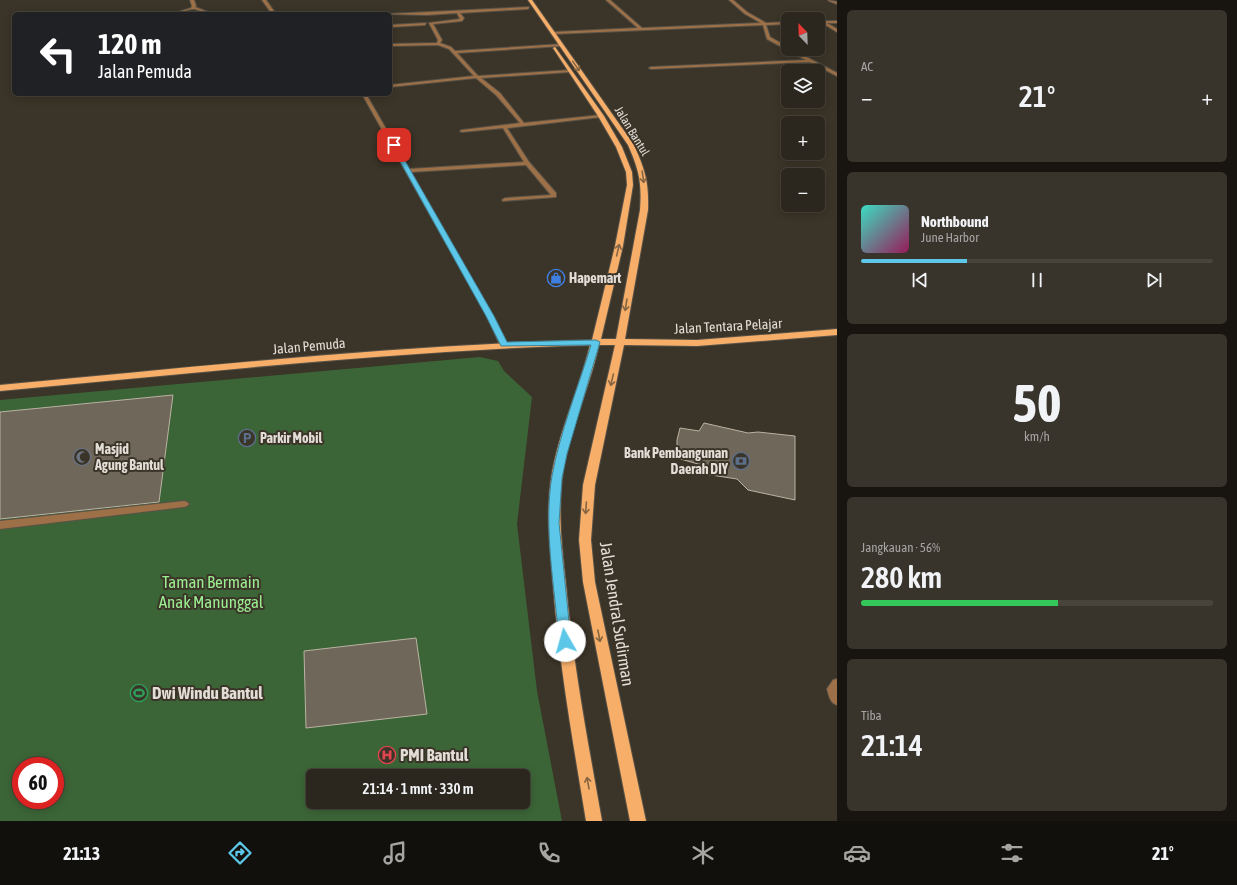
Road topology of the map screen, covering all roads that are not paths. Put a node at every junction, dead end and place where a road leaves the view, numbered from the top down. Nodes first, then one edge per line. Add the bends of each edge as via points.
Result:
1 (192, 0) edge
2 (264, 0) edge
3 (523, 0) edge
4 (530, 0) edge
5 (608, 0) edge
6 (731, 0) edge
7 (830, 0) edge
8 (837, 3) edge
9 (193, 8) junction
10 (528, 8) junction
11 (187, 12) edge
12 (205, 12) edge
13 (273, 12) edge
14 (458, 12) junction
15 (392, 14) edge
16 (825, 22) edge
17 (837, 22) edge
18 (781, 23) edge
19 (825, 23) edge
20 (425, 24) dead end
21 (764, 24) junction
22 (392, 26) edge
23 (640, 28) junction
24 (837, 31) edge
25 (553, 33) junction
26 (438, 44) junction
27 (392, 45) edge
28 (562, 45) junction
29 (554, 46) junction
30 (453, 52) junction
31 (810, 61) junction
32 (651, 68) dead end
33 (570, 71) junction
34 (837, 75) edge
35 (478, 77) junction
36 (392, 86) edge
37 (365, 96) edge
38 (601, 116) junction
39 (522, 123) junction
40 (504, 126) junction
41 (462, 130) dead end
42 (527, 163) junction
43 (408, 171) junction
44 (505, 200) dead end
45 (837, 332) edge
46 (596, 342) junction
47 (620, 342) junction
48 (504, 345) junction
49 (0, 388) edge
50 (184, 504) dead end
51 (0, 525) edge
52 (837, 684) edge
53 (837, 700) edge
54 (594, 821) edge
55 (638, 821) edge

1 - 9 street
2 - 13 street
3 - 10 main road, Jalan Bantul
4 - 25 main road, Jalan Bantul
5 - 23 street
6 - 21 street
7 - 8 street
9 - 11 street
9 - 12 street
10 - 14 street
10 - 29 main road, Jalan Bantul
14 - 15 street
14 - 26 street via 462,18 460,20 431,23 440,40
16 - 17 street
18 - 21 street
19 - 24 street
20 - 22 street
21 - 23 street
21 - 31 street via 768,38
23 - 25 street
25 - 28 main road, Jalan Bantul
26 - 27 street
26 - 30 street via 450,48
28 - 29 street
28 -> 47 main road, Jalan Bantul via 631,146 642,170 644,210
29 - 30 street
29 - 33 main road, Jalan Bantul
30 - 35 street
31 - 32 street
31 - 34 street
33 - 35 street
33 - 38 main road, Jalan Bantul
35 - 36 street
35 - 39 street via 498,94
37 - 43 street
38 - 39 street
46 -> 38 main road, Jalan Bantul via 619,246 630,185 629,172 619,147
39 - 40 street
40 - 41 street
40 - 42 street
42 - 43 street
42 - 44 street via 554,196
43 - 48 street
45 - 47 main road, Jalan Tentara Pelajar via 697,343
46 - 47 main road, Jalan Pemuda
46 - 48 main road, Jalan Pemuda
54 -> 46 main road via 563,626 554,523 557,478 562,454
47 -> 55 main road, Jalan Jendral Sudirman via 588,485 584,540 589,582
48 - 49 main road, Jalan Pemuda via 300,360
50 - 51 street
52 - 53 street via 834,695

